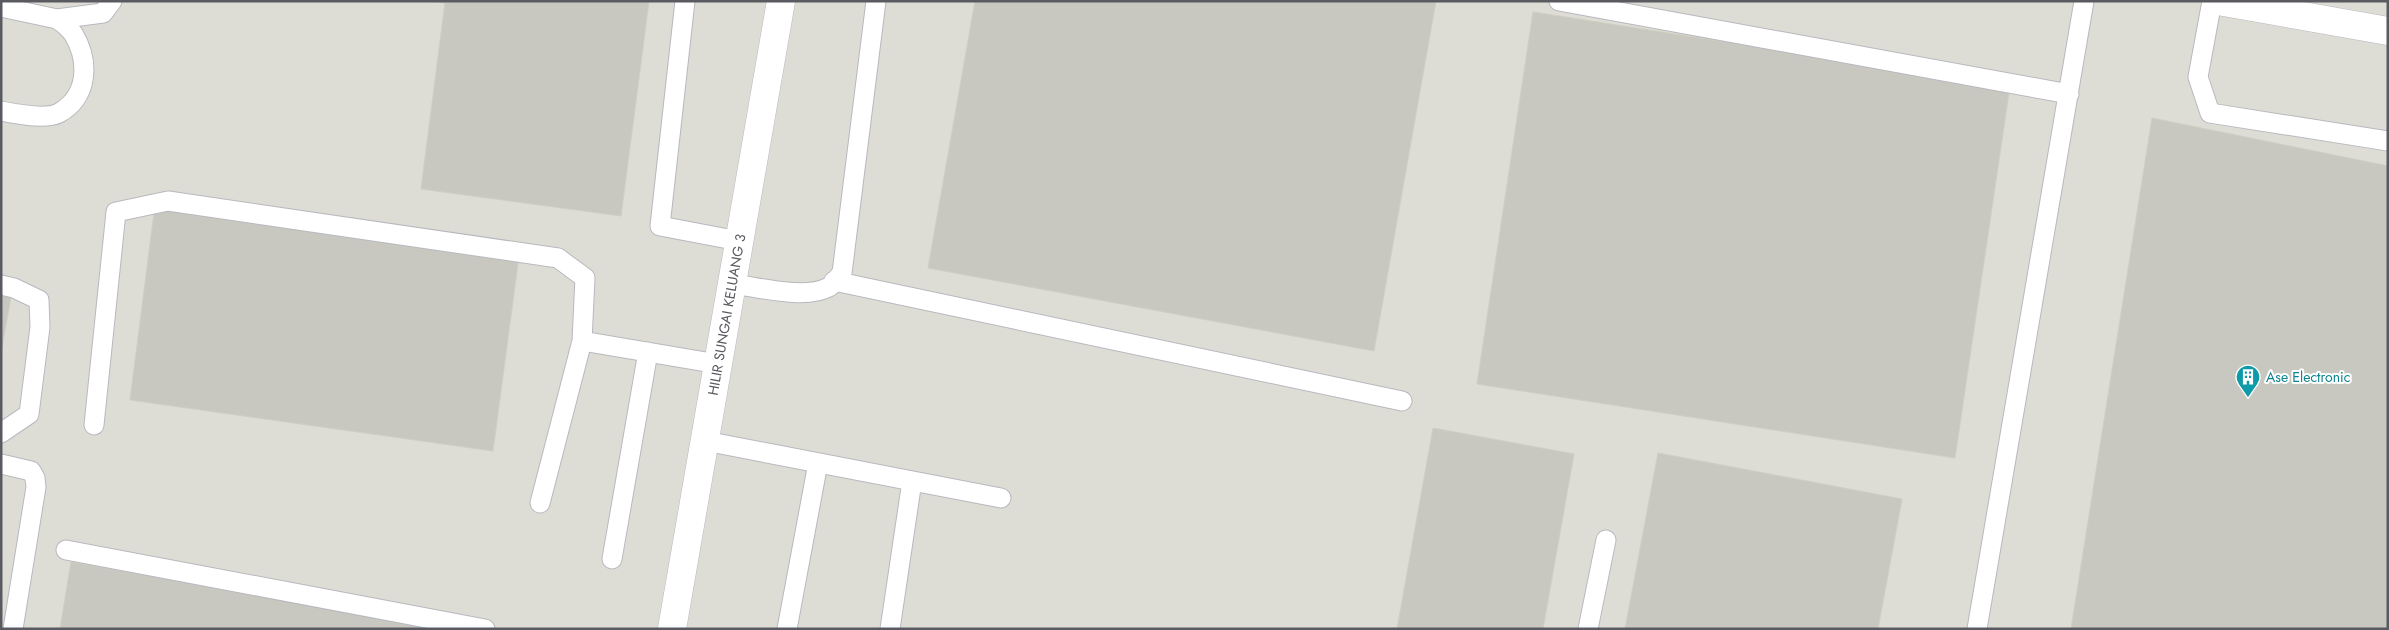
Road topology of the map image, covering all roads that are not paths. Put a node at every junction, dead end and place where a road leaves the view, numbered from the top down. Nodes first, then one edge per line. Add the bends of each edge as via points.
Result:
1 (112, 1) edge
2 (686, 1) edge
3 (781, 1) edge
4 (876, 1) edge
5 (1558, 1) edge
6 (2084, 1) edge
7 (2212, 1) edge
8 (2218, 1) edge
9 (1, 7) edge
10 (57, 18) junction
11 (2388, 31) edge
12 (2069, 94) junction
13 (1, 111) edge
14 (2388, 141) edge
15 (739, 241) junction
16 (834, 281) junction
17 (732, 284) junction
18 (1, 286) edge
19 (582, 341) junction
20 (648, 352) junction
21 (718, 364) junction
22 (1402, 401) dead end
23 (94, 425) dead end
24 (1, 433) edge
25 (705, 441) junction
26 (818, 463) junction
27 (1, 464) edge
28 (912, 481) junction
29 (1001, 498) dead end
30 (540, 503) dead end
31 (1606, 540) dead end
32 (66, 550) dead end
33 (612, 559) dead end
34 (13, 629) edge
35 (485, 629) edge
36 (672, 629) edge
37 (787, 629) edge
38 (890, 629) edge
39 (1588, 629) edge
40 (1977, 629) edge

1 - 10 lane via 103,14
2 - 15 lane via 660,226
3 - 15 street, HILIR SUNGAI KELUANG 3
4 - 16 lane via 842,273
5 - 12 lane
6 - 12 lane
7 - 14 lane via 2198,77 2210,113
8 - 11 street
9 - 10 lane
10 - 13 lane via 73,33 84,56 84,83 74,99 58,113 26,116
12 - 40 lane
15 - 17 street, HILIR SUNGAI KELUANG 3
16 - 17 lane via 829,287 798,293
16 - 22 lane
17 - 21 street, HILIR SUNGAI KELUANG 3
18 - 24 lane via 14,288 39,300 40,318 29,414
19 - 20 lane
19 - 23 lane via 585,278 558,258 168,201 116,212
19 - 30 lane
20 - 21 lane
20 - 33 lane
21 - 25 street, HILIR SUNGAI KELUANG 3
25 - 26 lane
25 - 36 street, HILIR SUNGAI KELUANG 3
26 - 28 lane
26 - 37 lane
27 - 34 lane via 30,471 36,486
28 - 29 lane
28 - 38 lane
31 - 39 lane
32 - 35 lane

